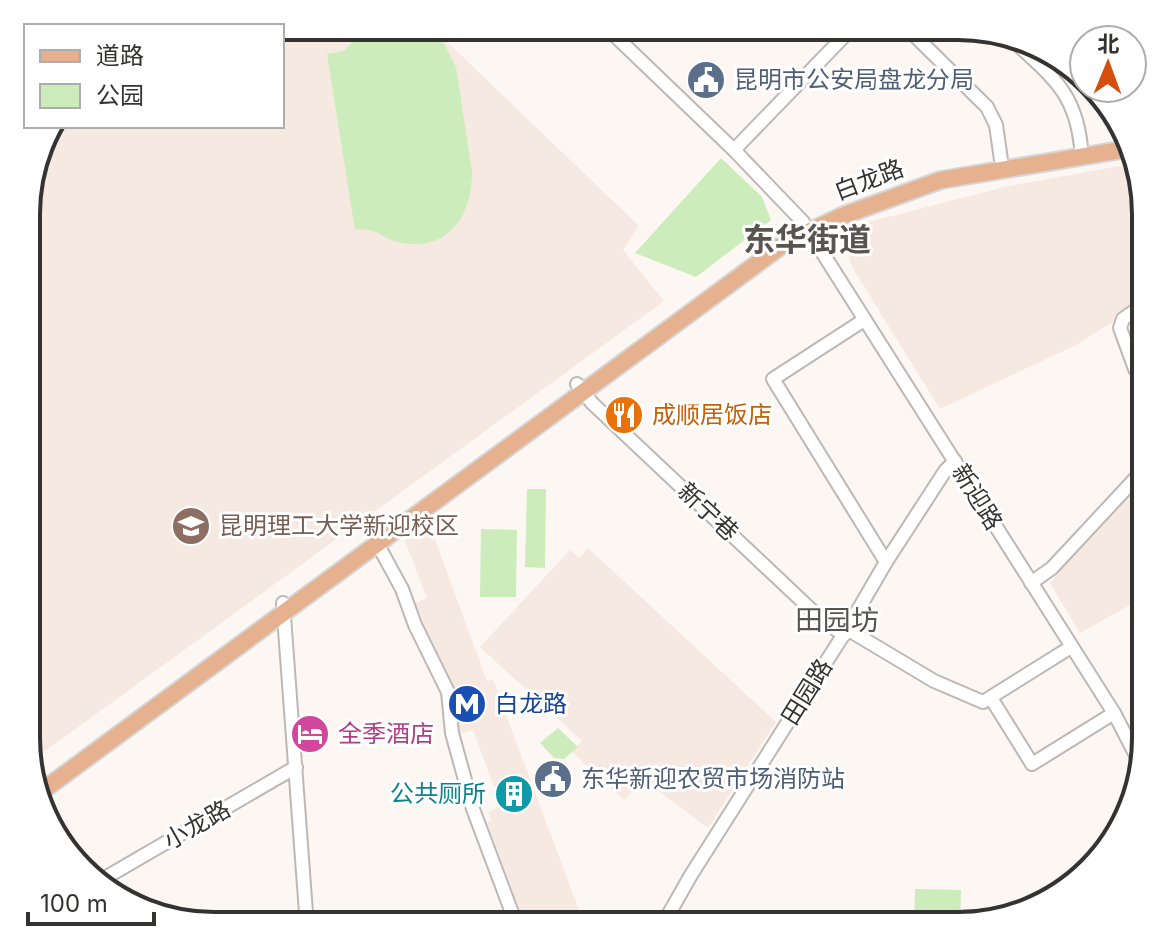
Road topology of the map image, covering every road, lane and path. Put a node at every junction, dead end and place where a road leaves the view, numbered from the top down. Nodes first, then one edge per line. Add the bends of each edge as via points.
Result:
1 (619, 40) edge
2 (840, 40) edge
3 (919, 40) edge
4 (1028, 55) edge
5 (1116, 141) edge
6 (1081, 147) junction
7 (734, 150) junction
8 (1120, 150) edge
9 (1001, 160) junction
10 (805, 226) junction
11 (1132, 313) edge
12 (864, 320) junction
13 (1132, 361) edge
14 (580, 388) junction
15 (955, 461) junction
16 (1132, 482) edge
17 (378, 545) junction
18 (886, 562) junction
19 (1031, 583) junction
20 (283, 608) junction
21 (846, 632) junction
22 (1071, 647) junction
23 (991, 698) junction
24 (1114, 713) junction
25 (1132, 748) edge
26 (296, 767) junction
27 (45, 778) edge
28 (47, 787) edge
29 (108, 876) edge
30 (306, 912) edge
31 (512, 912) edge
32 (670, 912) edge

1 - 7 street, 新迎路
2 - 7 street
3 - 9 street via 987,107 996,125
4 - 6 street via 1064,90 1076,112
5 - 6 main road, 白龙路
6 - 9 main road, 白龙路
7 - 10 street, 新迎路
8 - 10 main road, 白龙路 via 941,180
9 - 10 main road, 白龙路 via 909,179
10 - 12 street, 新迎路
10 - 14 main road, 白龙路
11 - 13 street via 1120,328
12 - 15 street, 新迎路
12 - 18 street via 773,379
14 - 17 main road, 白龙路
14 - 20 main road, 白龙路
14 - 21 street, 新宁巷 via 821,619
15 - 18 street, 田园路
15 - 19 street, 新迎路
16 - 19 street via 1052,568
17 - 20 main road, 白龙路
17 - 31 street via 448,692 452,733 473,809
18 - 21 street, 田园路
19 - 22 street, 新迎路
20 - 26 street
20 - 27 main road, 白龙路
20 - 28 main road, 白龙路
21 - 23 street, 新宁巷 via 934,681 983,702
21 - 32 street, 田园路
22 - 23 street
22 - 24 street, 新迎路
23 - 24 street via 1032,764
24 - 25 street, 新迎路
26 - 29 street, 小龙路
26 - 30 street

